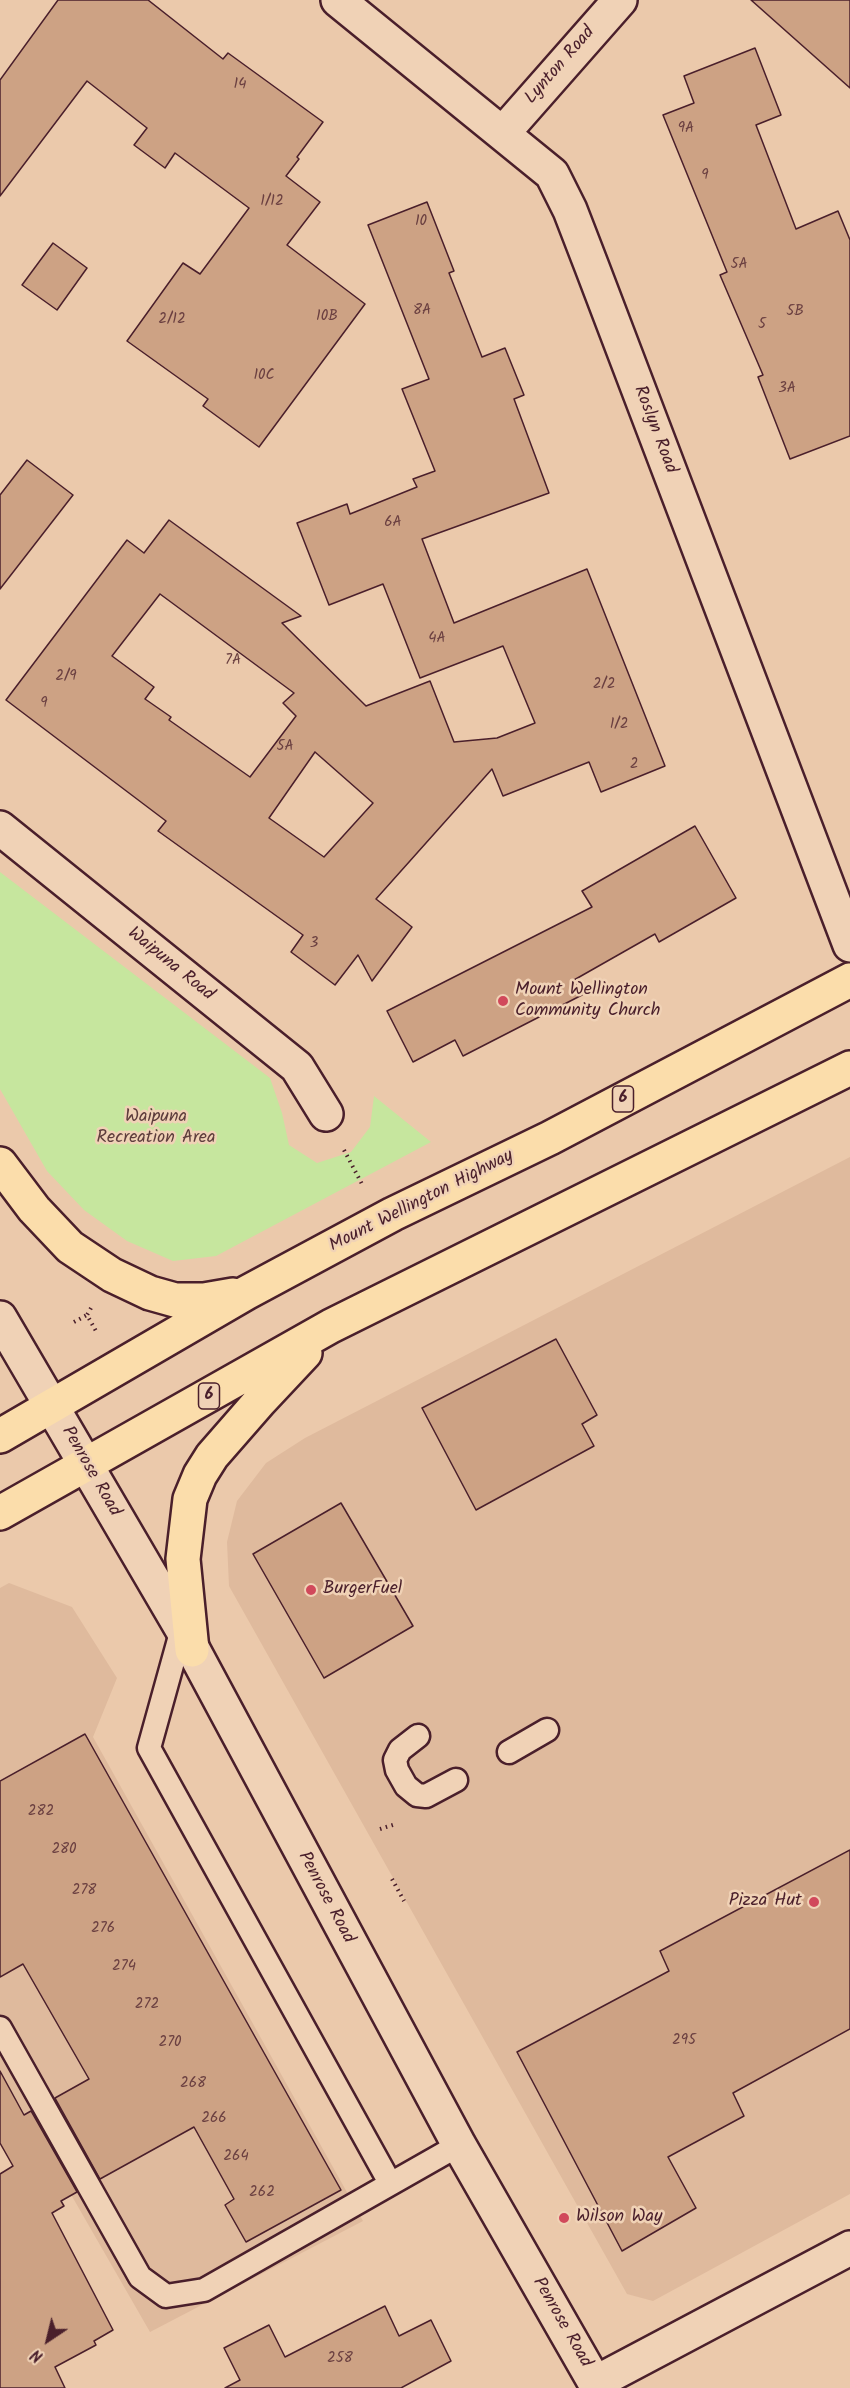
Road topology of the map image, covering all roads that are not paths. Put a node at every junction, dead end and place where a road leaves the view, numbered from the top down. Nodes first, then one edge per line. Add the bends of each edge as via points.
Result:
1 (338, 0) edge
2 (620, 0) edge
3 (503, 133) junction
4 (0, 828) edge
5 (850, 945) edge
6 (850, 980) edge
7 (850, 1068) edge
8 (326, 1114) dead end
9 (0, 1164) edge
10 (246, 1293) junction
11 (0, 1318) edge
12 (331, 1326) junction
13 (52, 1407) junction
14 (0, 1436) edge
15 (87, 1465) junction
16 (0, 1514) edge
17 (187, 1640) junction
18 (547, 1730) dead end
19 (418, 1736) dead end
20 (509, 1752) dead end
21 (456, 1780) dead end
22 (0, 2028) edge
23 (459, 2145) junction
24 (381, 2189) junction
25 (850, 2248) edge
26 (597, 2385) edge

1 - 3 street, Roslyn Road
2 - 3 street, Lynton Road
3 - 5 street, Roslyn Road via 552,174 570,210
4 - 8 street, Waipuna Road via 297,1066
6 - 10 main road, Mount Wellington Highway / 6
7 - 12 main road, 6
9 - 10 main road via 34,1209 70,1247 112,1275 175,1300
10 - 13 main road, Mount Wellington Highway / 6
11 - 13 street
12 - 15 main road, 6
12 - 17 main road via 260,1401 200,1475 186,1516 183,1560
13 - 14 main road, Mount Wellington Highway / 6
13 - 15 street, Penrose Road
15 - 16 main road, 6
15 - 17 street, Penrose Road
17 - 23 street, Penrose Road
17 - 24 lane via 149,1748
18 - 20 lane
19 - 21 lane via 400,1750 395,1760 406,1786 417,1795 426,1796
22 - 24 lane via 140,2277 166,2296 204,2290
23 - 24 lane
23 - 26 street, Penrose Road
25 - 26 street

